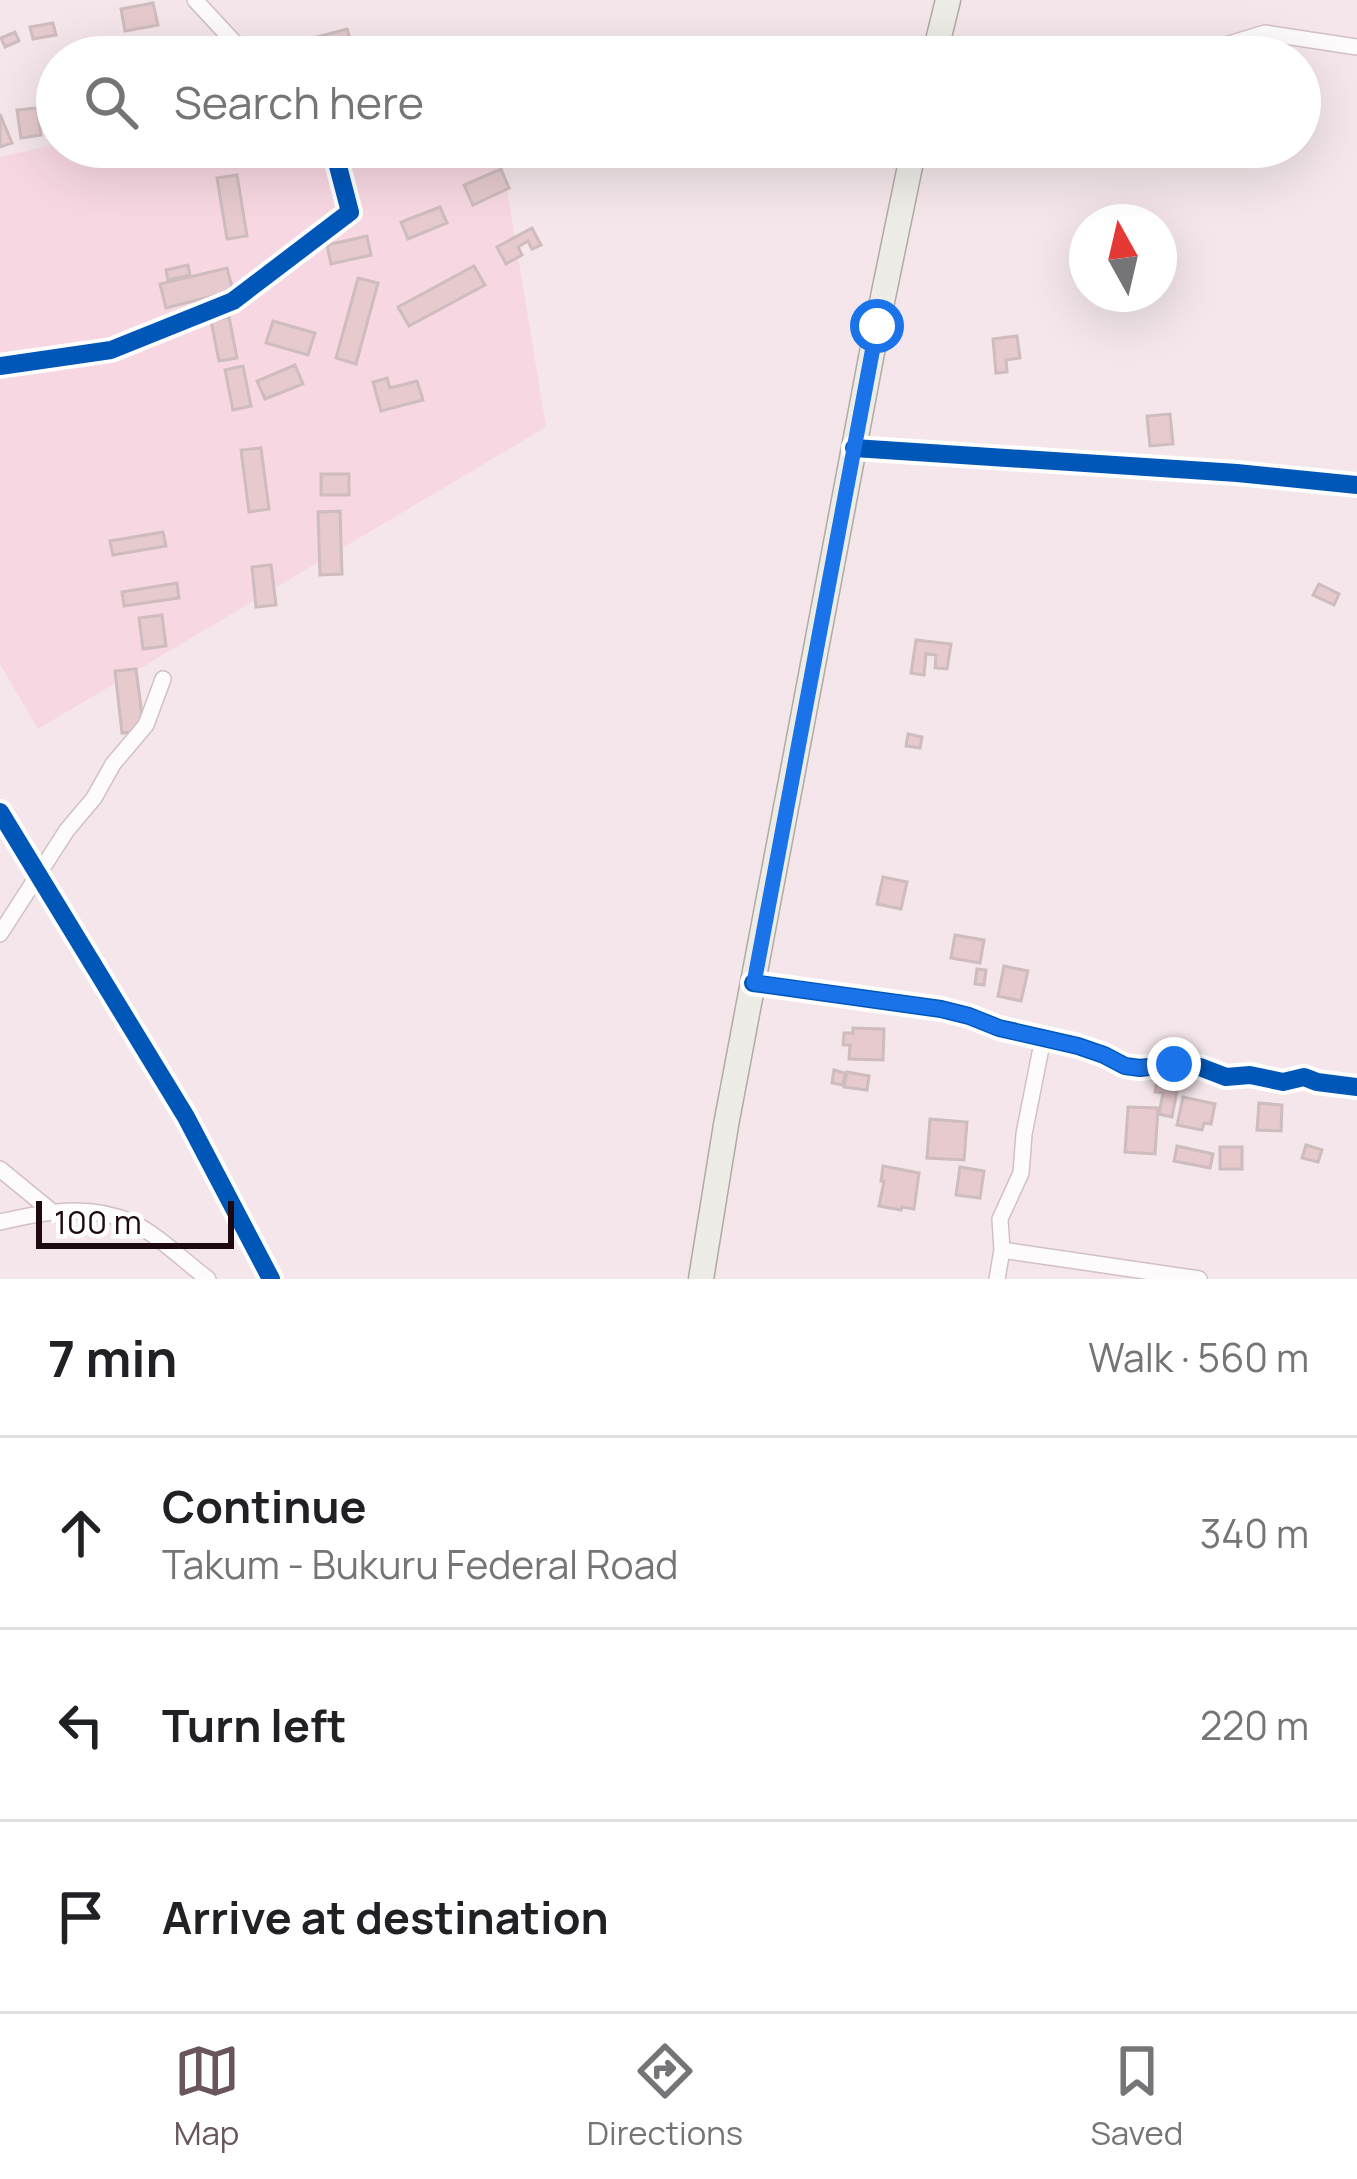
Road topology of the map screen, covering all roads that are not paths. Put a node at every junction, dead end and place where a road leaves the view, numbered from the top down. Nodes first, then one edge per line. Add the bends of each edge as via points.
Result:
1 (195, 0) edge
2 (947, 0) edge
3 (228, 36) edge
4 (939, 36) edge
5 (1255, 36) edge
6 (1285, 36) edge
7 (1321, 42) edge
8 (1357, 47) edge
9 (339, 168) edge
10 (910, 168) edge
11 (0, 366) edge
12 (854, 448) junction
13 (1357, 485) edge
14 (163, 679) dead end
15 (0, 812) edge
16 (37, 874) junction
17 (0, 934) edge
18 (754, 983) junction
19 (1042, 1038) junction
20 (1357, 1087) edge
21 (0, 1169) edge
22 (50, 1210) junction
23 (0, 1222) edge
24 (1002, 1250) junction
25 (208, 1279) edge
26 (271, 1279) edge
27 (701, 1279) edge
28 (997, 1279) edge
29 (1199, 1279) edge

1 - 3 street
2 - 4 main road
5 - 6 street
7 - 8 street
9 - 11 street via 350,212 233,301 112,350
10 - 12 main road
12 - 13 street
12 - 18 main road
14 - 16 street via 146,725
15 - 16 street
16 - 17 street
16 - 26 street via 186,1117
18 - 19 street via 941,1009
18 - 27 main road
19 - 20 street via 1125,1066 1174,1064 1226,1077
19 - 24 street via 1021,1173 1000,1219
21 - 22 street
22 - 23 street
22 - 25 street via 134,1223
24 - 28 street
24 - 29 street

